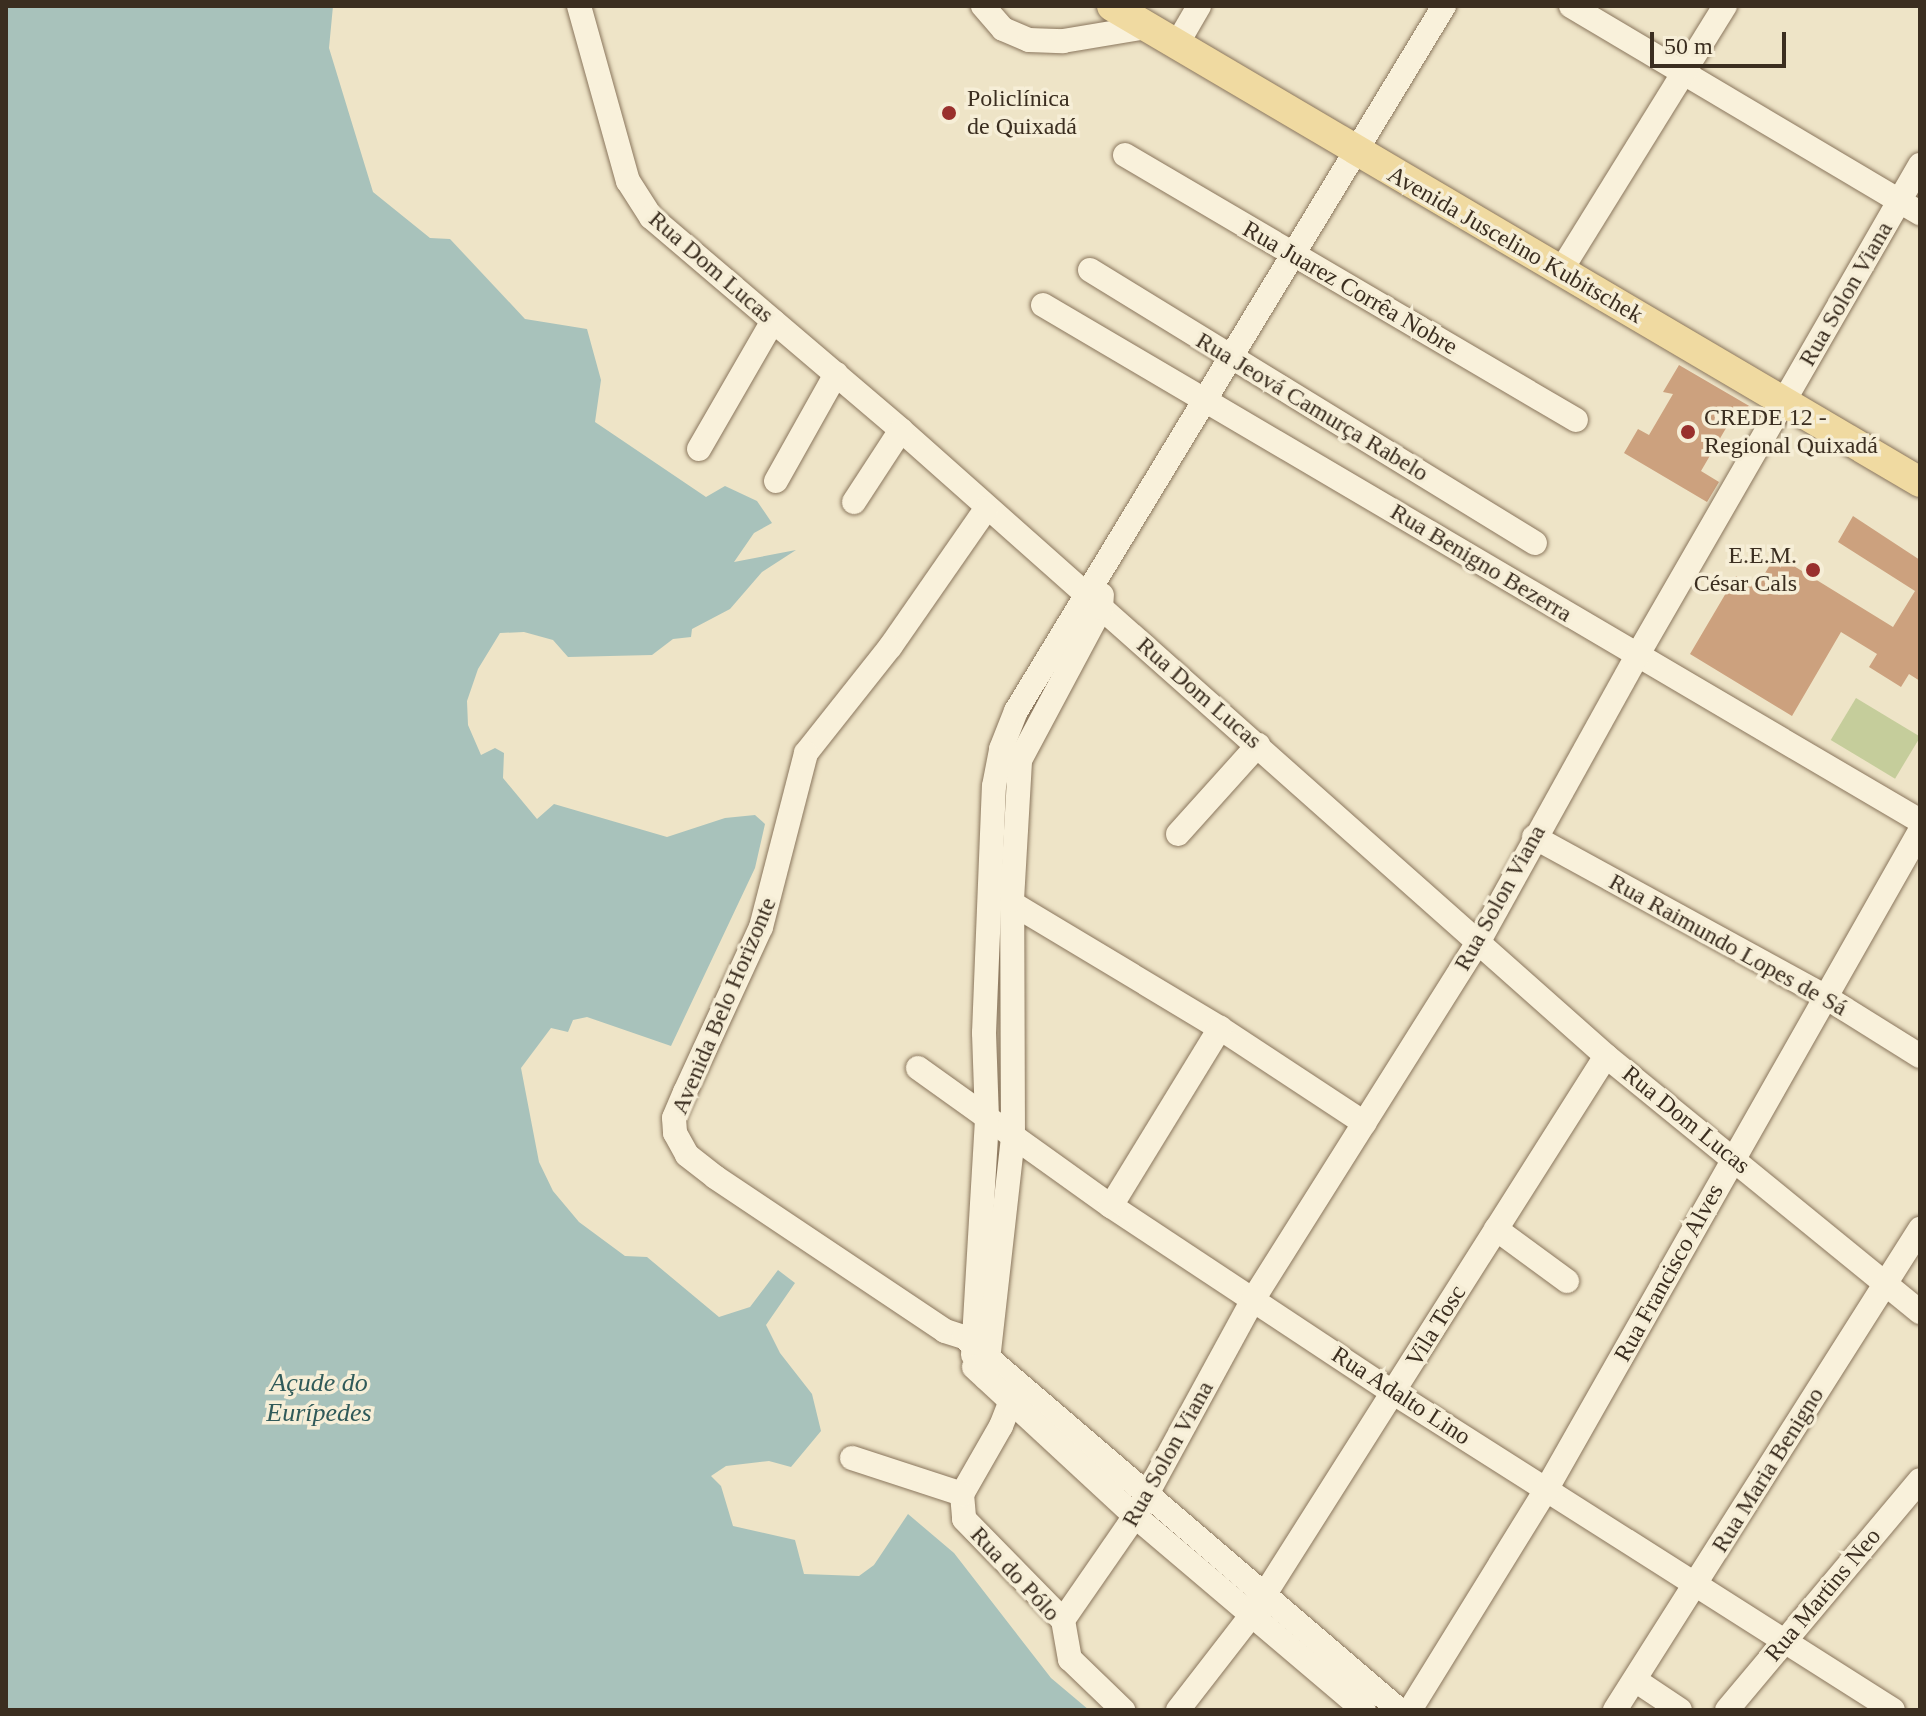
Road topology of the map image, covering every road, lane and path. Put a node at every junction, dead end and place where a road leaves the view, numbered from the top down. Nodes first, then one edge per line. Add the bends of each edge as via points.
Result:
1 (579, 6) edge
2 (983, 6) edge
3 (1112, 6) edge
4 (1199, 6) edge
5 (1444, 6) edge
6 (1571, 6) edge
7 (1725, 6) edge
8 (1147, 27) junction
9 (1177, 44) junction
10 (1683, 73) junction
11 (1354, 150) junction
12 (1125, 155) dead end
13 (1920, 165) edge
14 (1910, 207) edge
15 (1289, 254) junction
16 (1090, 270) dead end
17 (1560, 272) junction
18 (1043, 305) dead end
19 (773, 321) junction
20 (1231, 359) junction
21 (836, 374) junction
22 (1206, 400) junction
23 (1785, 401) junction
24 (1576, 420) dead end
25 (901, 430) junction
26 (699, 449) dead end
27 (776, 481) dead end
28 (1920, 482) edge
29 (854, 502) dead end
30 (986, 509) junction
31 (1535, 543) dead end
32 (1093, 602) junction
33 (1637, 656) junction
34 (1258, 745) junction
35 (1920, 821) edge
36 (1920, 831) edge
37 (1178, 834) dead end
38 (1534, 837) junction
39 (1003, 896) junction
40 (1479, 941) junction
41 (1824, 996) junction
42 (1220, 1028) junction
43 (984, 1033) junction
44 (1011, 1036) junction
45 (1606, 1056) junction
46 (1920, 1056) edge
47 (918, 1068) dead end
48 (987, 1119) junction
49 (1364, 1123) junction
50 (1013, 1138) junction
51 (1733, 1158) junction
52 (1111, 1206) junction
53 (1496, 1229) junction
54 (1920, 1229) edge
55 (1567, 1281) dead end
56 (1888, 1282) junction
57 (1254, 1298) junction
58 (1920, 1312) edge
59 (980, 1362) junction
60 (1015, 1393) junction
61 (1394, 1393) junction
62 (852, 1458) dead end
63 (1920, 1480) edge
64 (1546, 1490) junction
65 (962, 1494) junction
66 (1140, 1506) junction
67 (1695, 1586) junction
68 (1257, 1607) junction
69 (1063, 1620) junction
70 (1785, 1640) junction
71 (1635, 1680) junction
72 (1123, 1710) edge
73 (1178, 1710) edge
74 (1364, 1710) edge
75 (1399, 1710) edge
76 (1410, 1710) edge
77 (1615, 1710) edge
78 (1680, 1710) edge
79 (1727, 1710) edge
80 (1893, 1710) edge

1 - 19 street, Rua Dom Lucas via 611,127 638,202
2 - 8 street via 1003,29 1029,40 1063,41
3 - 8 main road, Avenida Juscelino Kubitschek
4 - 9 street
5 - 11 street
6 - 10 street
7 - 10 street
8 - 9 main road, Avenida Juscelino Kubitschek
9 - 11 main road, Avenida Juscelino Kubitschek
10 - 14 street
10 - 17 street
11 - 15 street
11 - 17 main road, Avenida Juscelino Kubitschek
12 - 15 street, Rua Juarez Corrêa Nobre
13 - 14 street, Rua Solon Viana
14 - 23 street, Rua Solon Viana
15 - 20 street
15 - 24 street, Rua Juarez Corrêa Nobre
16 - 20 street, Rua Jeová Camurça Rabelo
17 - 23 main road, Avenida Juscelino Kubitschek
18 - 22 street, Rua Benigno Bezerra
19 - 21 street, Rua Dom Lucas
19 - 26 street
20 - 22 street
20 - 31 street, Rua Jeová Camurça Rabelo
21 - 25 street, Rua Dom Lucas
21 - 27 street
22 - 32 street via 1104,573
22 - 33 street, Rua Benigno Bezerra
23 - 28 main road, Avenida Juscelino Kubitschek
23 - 33 street, Rua Solon Viana
25 - 29 street
25 - 30 street, Rua Dom Lucas
30 - 32 street, Rua Dom Lucas
30 - 59 street, Avenida Belo Horizonte via 890,647 806,753 761,927 674,1118 675,1133 687,1155 945,1331
32 - 34 street, Rua Dom Lucas
32 - 39 street via 1016,711
33 - 35 street, Rua Benigno Bezerra
33 - 38 street, Rua Solon Viana
34 - 37 street
34 - 40 street, Rua Dom Lucas
36 - 41 street, Rua Francisco Alves
38 - 40 street, Rua Solon Viana
38 - 41 street, Rua Raimundo Lopes de Sá
39 - 42 street
39 - 43 street
39 - 44 street
40 - 45 street, Rua Dom Lucas
40 - 49 street, Rua Solon Viana
41 - 46 street, Rua Raimundo Lopes de Sá
41 - 51 street, Rua Francisco Alves
42 - 49 street
42 - 52 street
43 - 44 street
43 - 48 street
44 - 50 street
45 - 51 street, Rua Dom Lucas
45 - 53 street, Vila Tosc
47 - 48 street, Rua Adalto Lino
48 - 50 street, Rua Adalto Lino
48 - 59 street
49 - 57 street, Rua Solon Viana
50 - 52 street, Rua Adalto Lino
50 - 59 street
51 - 56 street, Rua Dom Lucas
51 - 64 street, Rua Francisco Alves
52 - 57 street, Rua Adalto Lino
53 - 55 street
53 - 61 street, Vila Tosc
54 - 56 street, Rua Maria Benigno
56 - 58 street, Rua Dom Lucas
56 - 67 street, Rua Maria Benigno
57 - 61 street, Rua Adalto Lino
57 - 66 street, Rua Solon Viana
59 - 60 street, Avenida Belo Horizonte
60 - 65 street, Rua do Pólo
60 - 66 street, Avenida Belo Horizonte
61 - 64 street, Rua Adalto Lino
61 - 68 street, Vila Tosc
62 - 65 street
63 - 70 street, Rua Martins Neo
64 - 67 street, Rua Adalto Lino
64 - 76 street, Rua Francisco Alves
65 - 69 street, Rua do Pólo via 971,1529
66 - 68 street, Avenida Belo Horizonte
66 - 69 street, Rua Solon Viana
67 - 70 street, Rua Adalto Lino
67 - 71 street, Rua Maria Benigno
68 - 73 street, Vila Tosc
68 - 74 street
68 - 75 street
69 - 72 street, Rua do Pólo via 1070,1659
70 - 79 street, Rua Martins Neo
70 - 80 street, Rua Adalto Lino
71 - 77 street, Rua Maria Benigno
71 - 78 street

